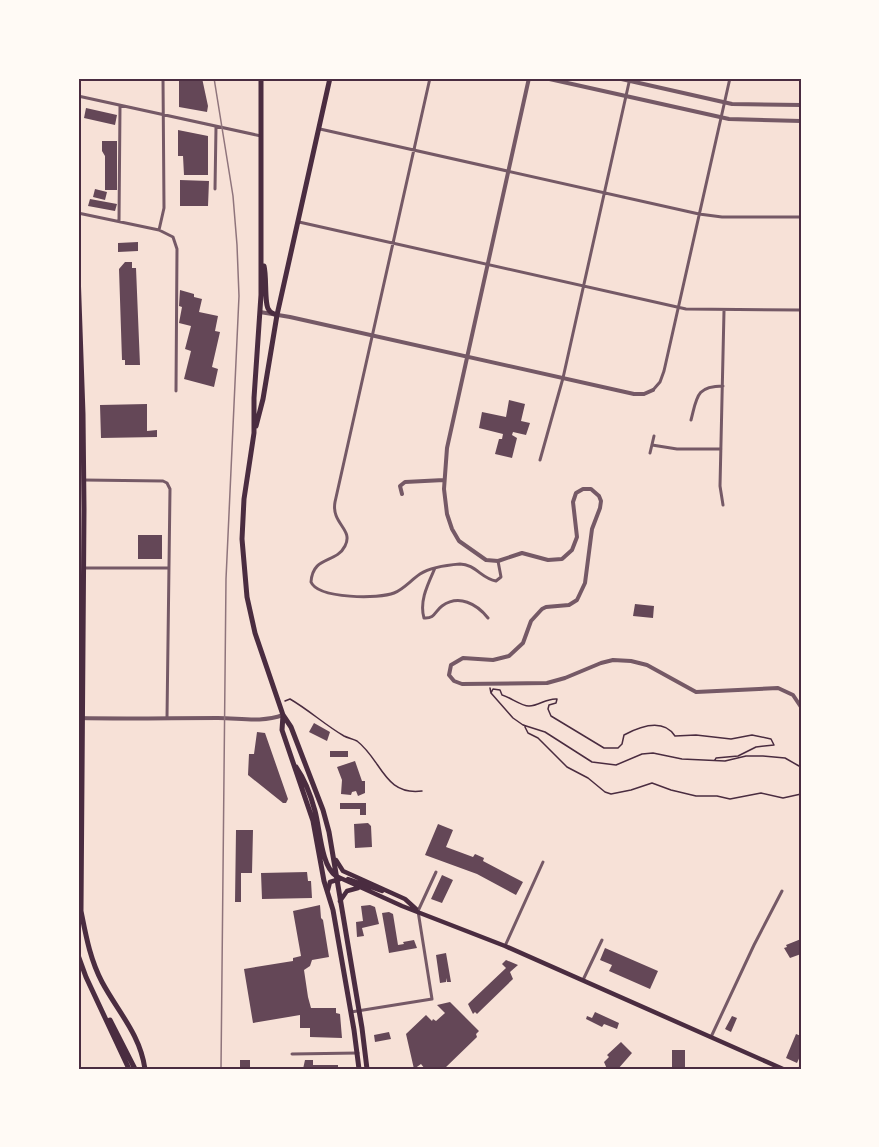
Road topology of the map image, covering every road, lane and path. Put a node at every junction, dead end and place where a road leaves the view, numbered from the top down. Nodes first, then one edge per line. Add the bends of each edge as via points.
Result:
1 (163, 78) edge
2 (261, 78) edge
3 (330, 78) edge
4 (430, 78) edge
5 (529, 78) edge
6 (545, 78) edge
7 (617, 78) edge
8 (730, 78) edge
9 (629, 79) edge
10 (78, 96) edge
11 (626, 96) junction
12 (724, 102) junction
13 (801, 105) edge
14 (120, 106) junction
15 (164, 116) junction
16 (721, 118) junction
17 (801, 122) edge
18 (216, 127) junction
19 (318, 129) junction
20 (261, 136) junction
21 (414, 150) junction
22 (509, 172) junction
23 (215, 189) dead end
24 (604, 193) junction
25 (78, 213) edge
26 (699, 214) junction
27 (801, 218) edge
28 (119, 221) junction
29 (297, 221) junction
30 (159, 230) junction
31 (393, 243) junction
32 (262, 262) junction
33 (488, 264) junction
34 (78, 272) edge
35 (583, 286) junction
36 (678, 307) junction
37 (724, 310) junction
38 (801, 310) edge
39 (260, 312) junction
40 (277, 315) junction
41 (373, 336) junction
42 (468, 357) junction
43 (563, 378) junction
44 (723, 386) junction
45 (653, 390) joint
46 (176, 391) dead end
47 (691, 420) dead end
48 (254, 433) junction
49 (654, 436) dead end
50 (652, 445) junction
51 (721, 449) junction
52 (650, 453) dead end
53 (540, 460) dead end
54 (84, 480) junction
55 (444, 480) junction
56 (402, 494) dead end
57 (723, 505) dead end
58 (498, 561) junction
59 (84, 568) junction
60 (170, 568) junction
61 (435, 568) junction
62 (488, 618) dead end
63 (490, 684) junction
64 (491, 693) junction
65 (278, 703) junction
66 (801, 707) edge
67 (283, 716) junction
68 (168, 717) junction
69 (80, 718) edge
70 (524, 725) junction
71 (291, 759) junction
72 (715, 760) junction
73 (801, 765) edge
74 (422, 791) dead end
75 (801, 794) edge
76 (333, 854) junction
77 (543, 862) dead end
78 (436, 872) dead end
79 (338, 878) junction
80 (361, 888) junction
81 (782, 891) dead end
82 (388, 892) junction
83 (329, 896) junction
84 (340, 901) junction
85 (418, 911) junction
86 (602, 940) dead end
87 (505, 946) junction
88 (78, 955) edge
89 (583, 980) junction
90 (96, 998) junction
91 (359, 1011) junction
92 (351, 1012) junction
93 (711, 1037) junction
94 (366, 1052) junction
95 (357, 1053) junction
96 (292, 1054) dead end
97 (129, 1069) edge
98 (135, 1069) edge
99 (146, 1069) edge
100 (358, 1069) edge
101 (367, 1069) edge
102 (783, 1069) edge

1 - 15 street
2 - 20 main road
3 - 19 main road
4 - 21 street
5 - 22 street
6 - 11 street
7 - 9 street
8 - 12 street
9 - 11 street
9 - 12 street
10 - 14 street
11 - 16 street
11 - 24 street
12 - 13 street
12 - 16 street
14 - 15 street
14 - 28 street
15 - 18 street
15 - 30 street via 164,208
16 - 17 street
16 - 26 street
18 - 20 street
18 - 23 street
19 - 21 street
19 - 29 main road
20 - 32 main road
21 - 22 street
21 - 31 street
22 - 24 street
22 - 33 street
24 - 26 street
24 - 35 street
25 - 28 street
26 - 27 street
26 - 36 street
28 - 30 street
29 - 31 street
29 - 40 main road
30 - 46 street via 173,237 177,249
31 - 33 street
31 - 41 street
32 - 39 main road
32 - 40 main road via 267,279 267,307
33 - 35 street
33 - 42 street
34 - 54 main road
35 - 36 street
35 - 43 street
36 - 37 street
36 - 45 street via 664,371
37 - 38 street
37 - 44 street
39 - 40 street
39 - 48 main road
40 - 41 street
40 - 48 main road
41 - 42 street
41 - 61 street via 335,502 334,513 345,530 346,544 341,552 315,569 311,582 317,590 337,595 389,595
42 - 43 street
42 - 55 street via 447,448
43 - 45 street via 634,394
43 - 53 street
44 - 47 street via 703,390
44 - 51 street
48 - 65 main road via 243,517 243,569 255,633
49 - 50 street
50 - 51 street
50 - 52 street
51 - 57 street
54 - 59 main road
54 - 60 street via 168,483
55 - 56 street via 405,482 400,486
55 - 58 street via 447,514 456,538 483,559
58 - 61 street via 501,577 496,581 468,565
58 - 63 street via 522,553 548,560 567,556 577,537 573,508 576,493 588,488 596,491 600,508 592,529 585,583 577,600 542,609 531,621 523,643 509,656 493,660 459,659 449,669 456,683
59 - 60 street
59 - 69 main road
60 - 68 street
61 - 62 street via 425,590 424,618 434,616 445,604 462,601 476,606
63 - 64 path
63 - 66 street via 548,683 601,663 631,661 647,665 696,692 778,688 793,695
64 - 70 path
64 - 72 path via 493,689 500,690 502,695 529,706 557,699 549,705 551,716 604,748 618,748 624,735 652,725 666,728 675,736 731,739 752,735 771,739 774,744
65 - 67 main road
65 - 74 path via 290,699 356,741 388,781 401,790
67 - 68 street via 271,720
67 - 71 main road via 282,729
67 - 76 main road via 291,727 323,810
68 - 69 street
69 - 99 main road via 81,911 95,967 128,1021
70 - 72 path via 545,732 592,762 616,765 653,753
70 - 75 path via 567,767 611,794 652,783 696,796 730,799 761,792 783,798
71 - 79 main road via 315,809 326,862
71 - 83 main road via 313,820
72 - 73 path via 763,756 785,758
76 - 79 main road
76 - 82 main road via 343,871
77 - 87 street
78 - 85 street
79 - 80 main road
79 - 82 main road
79 - 83 main road via 329,885
79 - 84 main road
80 - 84 main road via 347,891
80 - 85 main road
81 - 93 street
82 - 85 main road via 405,899
83 - 92 main road
84 - 91 main road
85 - 87 main road
85 - 91 street via 432,999
86 - 89 street
87 - 89 main road
88 - 90 main road
89 - 93 main road
90 - 97 main road
90 - 98 main road
91 - 92 street
91 - 94 main road
92 - 95 main road
93 - 102 main road
94 - 95 street
94 - 101 main road
95 - 96 street
95 - 100 main road

